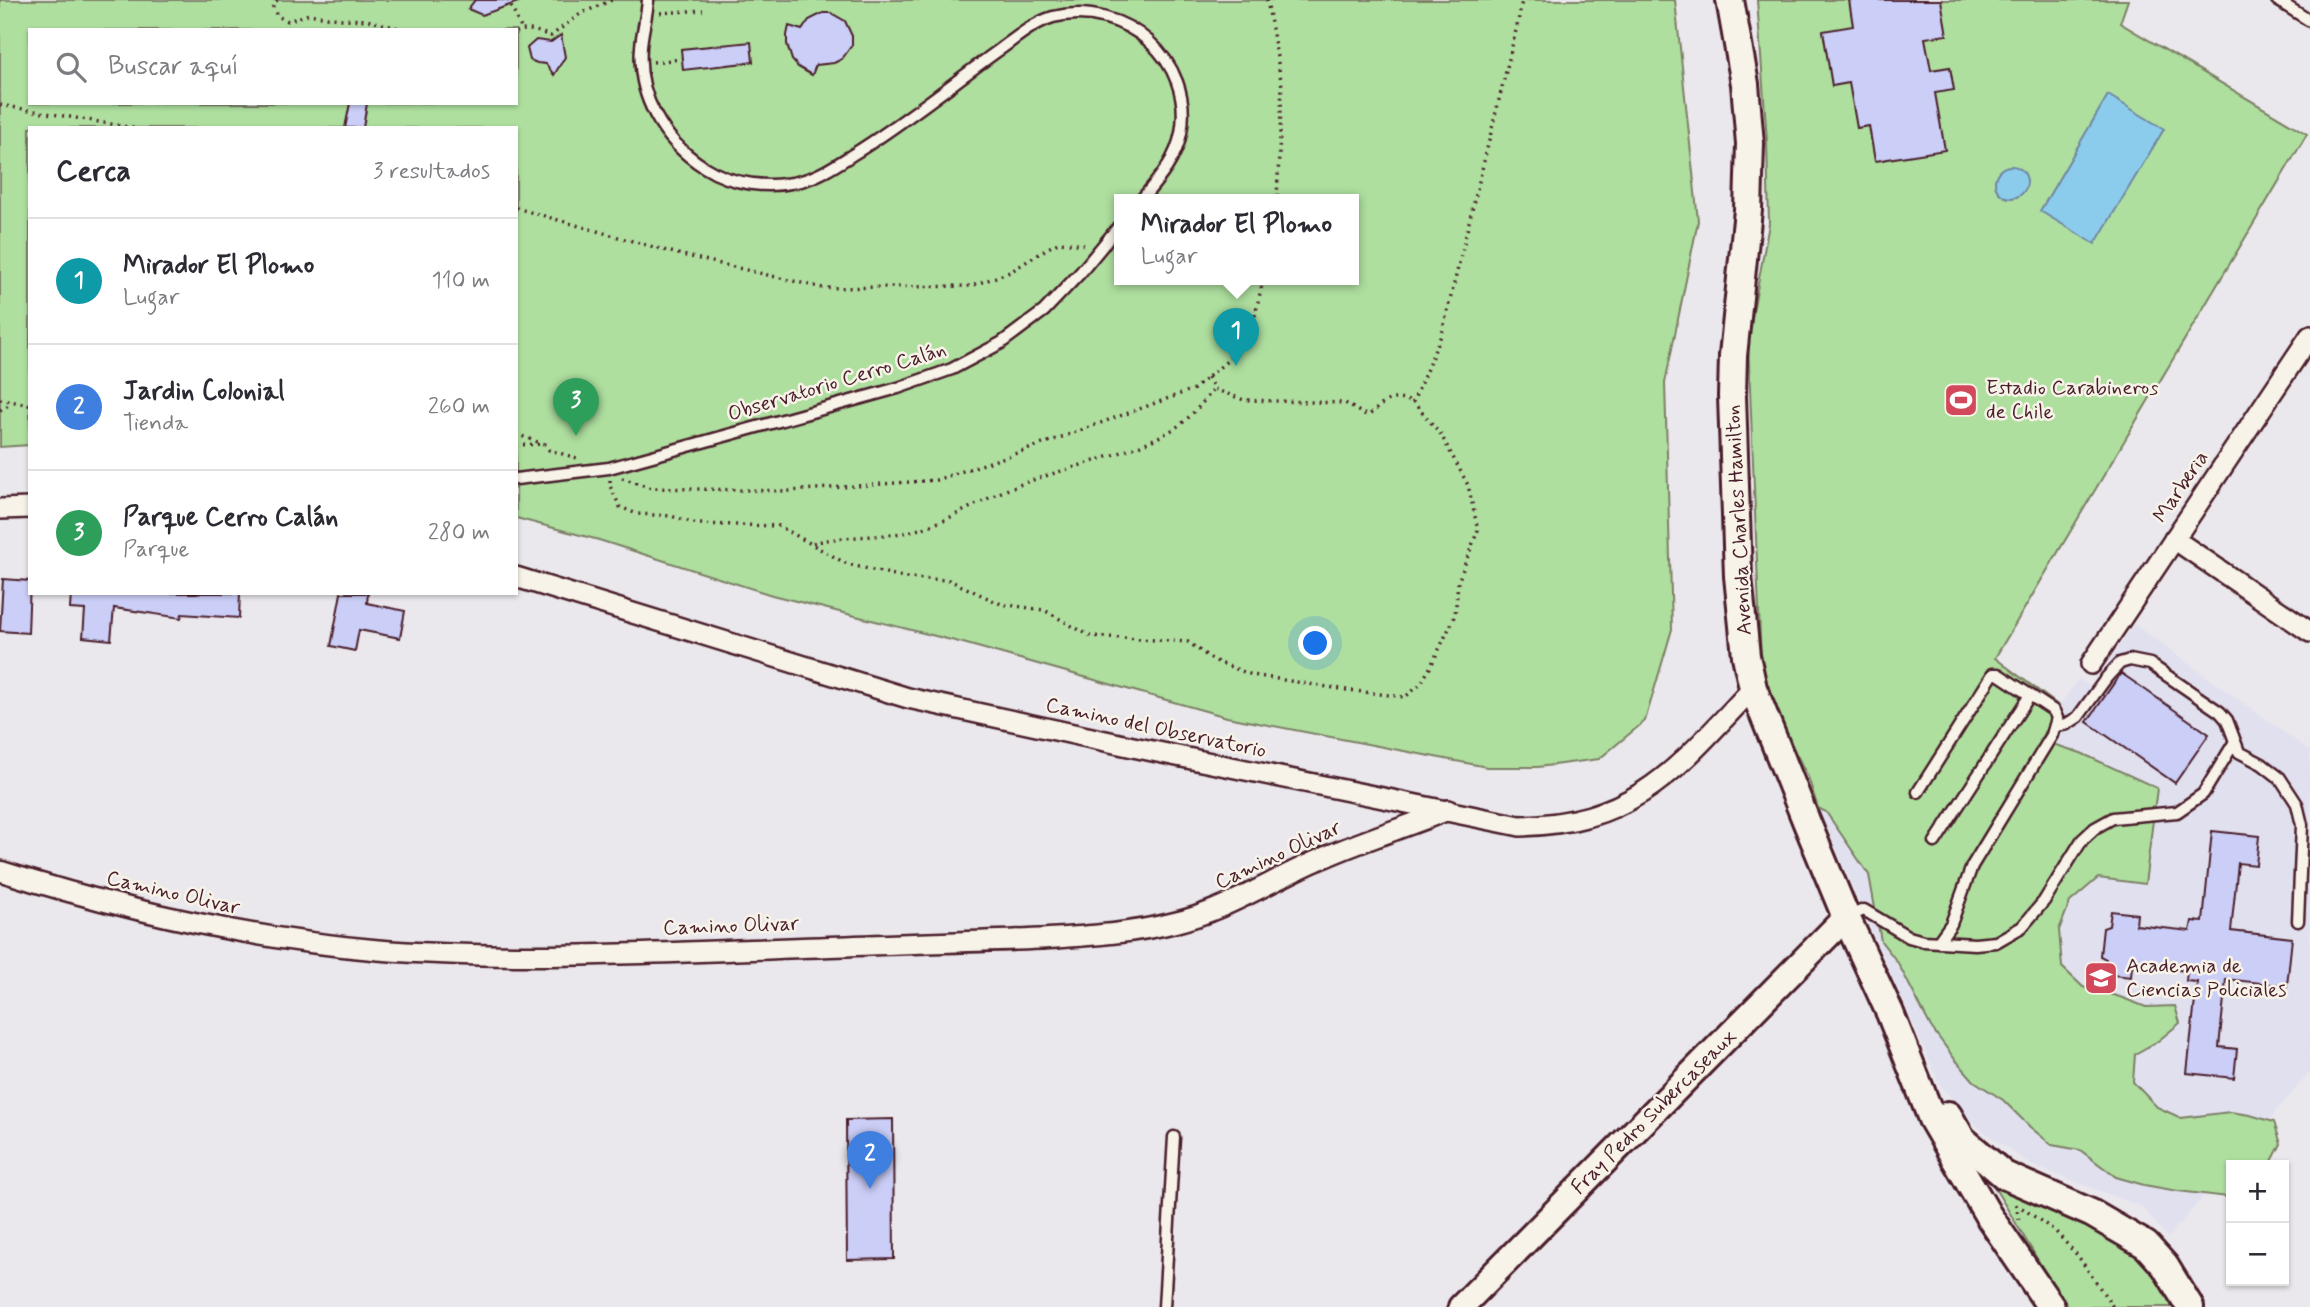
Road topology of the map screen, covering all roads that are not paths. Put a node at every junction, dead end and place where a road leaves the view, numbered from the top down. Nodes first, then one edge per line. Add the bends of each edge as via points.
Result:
1 (648, 0) edge
2 (1730, 0) edge
3 (2277, 0) edge
4 (2310, 22) edge
5 (1146, 194) edge
6 (1114, 232) edge
7 (2310, 336) edge
8 (518, 479) edge
9 (28, 508) edge
10 (0, 509) edge
11 (2174, 539) junction
12 (518, 578) edge
13 (2310, 632) edge
14 (2091, 664) dead end
15 (1753, 688) junction
16 (2029, 695) junction
17 (2056, 726) junction
18 (2234, 743) junction
19 (1918, 792) dead end
20 (1448, 810) junction
21 (1935, 842) dead end
22 (0, 871) edge
23 (1846, 918) junction
24 (2298, 921) dead end
25 (1938, 942) junction
26 (1890, 1013) junction
27 (1174, 1137) dead end
28 (1164, 1307) edge
29 (1461, 1307) edge
30 (2050, 1307) edge
31 (2190, 1307) edge

1 - 5 lane via 640,63 645,90 666,133 709,170 764,185 820,175 890,132 1039,22 1069,14 1101,15 1130,25 1155,44 1173,70 1183,116 1177,148
2 - 15 main road, Avenida Charles Hamilton via 1751,144 1732,396 1738,576
3 - 4 lane
6 - 8 lane, Observatorio Cerro Calán via 1063,292 1023,328 952,369 609,468
7 - 11 street, Marberia
9 - 10 street
11 - 13 street
11 - 14 street, Marberia
12 - 20 street, Camino del Observatorio via 908,698
15 - 20 street, Camino del Observatorio via 1671,773 1611,809 1566,822 1520,826
15 - 23 main road, Avenida Charles Hamilton
16 - 17 lane via 2054,711
16 - 19 lane via 1993,674
16 - 21 lane
17 - 18 lane via 2078,717 2107,677 2120,663 2130,660 2150,664 2220,712
17 - 25 lane via 1972,866 1951,924
18 - 24 lane via 2239,752 2280,778 2297,804 2302,825
18 - 25 lane via 2203,794 2177,812 2113,818 2095,828 2022,927 1996,942
20 - 22 street, Camino Olivar via 1360,842 1244,898 1178,922 1133,932 1016,940 509,956 377,950 181,921
23 - 25 lane via 1864,910 1909,937
23 - 26 main road, Avenida Charles Hamilton
23 - 29 street, Fray Pedro Subercaseaux
26 - 30 main road, Avenida Charles Hamilton via 1932,1119 1987,1216
26 - 31 main road, Avenida Charles Hamilton via 1962,1139 2004,1175 2091,1213 2147,1245
27 - 28 lane

